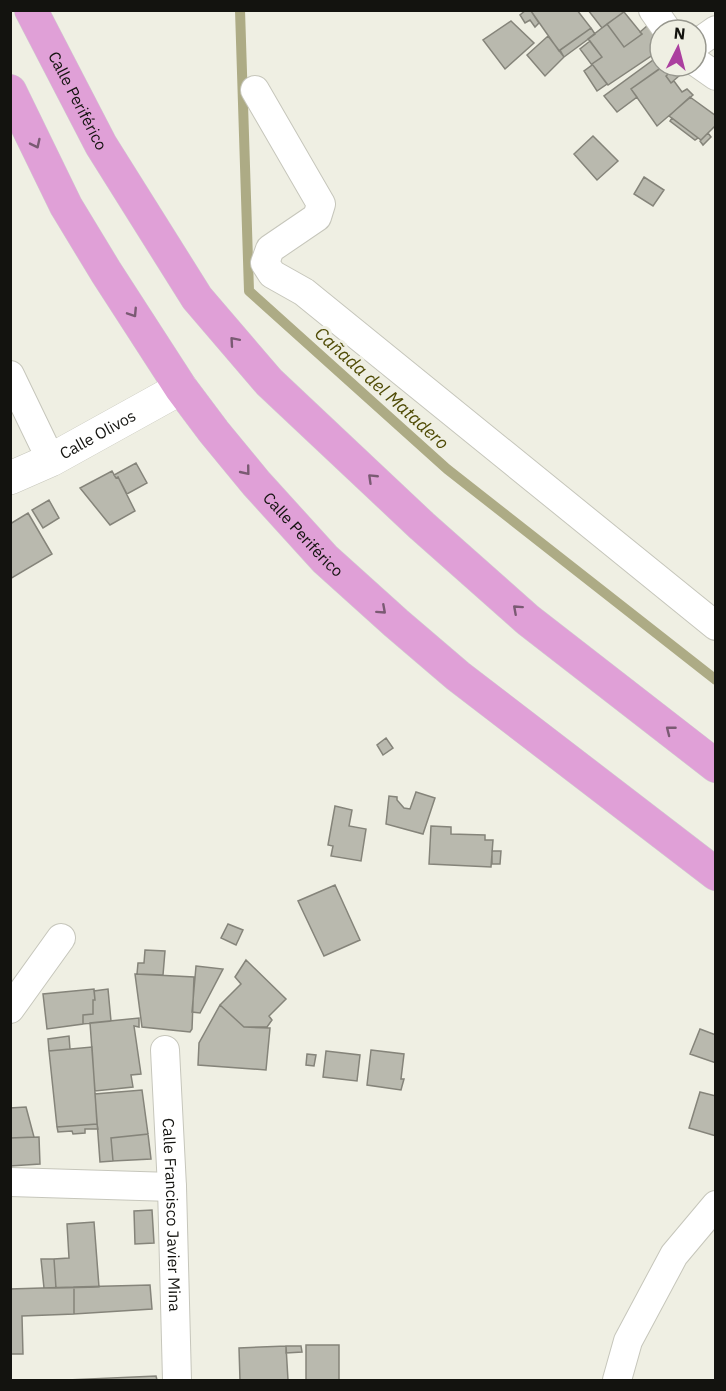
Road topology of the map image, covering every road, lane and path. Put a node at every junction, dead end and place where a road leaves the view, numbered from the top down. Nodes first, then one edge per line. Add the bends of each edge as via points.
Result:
1 (31, 10) edge
2 (255, 90) dead end
3 (10, 91) edge
4 (12, 385) edge
5 (181, 388) junction
6 (51, 460) junction
7 (10, 478) edge
8 (716, 626) edge
9 (716, 766) edge
10 (716, 874) edge
11 (61, 938) dead end
12 (10, 1009) edge
13 (165, 1050) dead end
14 (10, 1182) edge
15 (172, 1186) junction
16 (716, 1205) edge
17 (177, 1380) edge
18 (617, 1380) edge

9 -> 1 highway, Calle Periférico via 528,620 269,382 197,298 100,145
2 - 8 street via 321,204 317,217 270,249 265,264 272,274 304,292
3 -> 5 highway, Calle Periférico via 66,206
4 - 6 street
5 - 6 street, Calle Olivos
5 -> 10 highway, Calle Periférico via 256,483 325,559 458,676
6 - 7 street, Calle Olivos
11 - 12 street
13 - 15 street, Calle Francisco Javier Mina
14 - 15 street
15 - 17 street, Calle Francisco Javier Mina
16 - 18 street via 674,1256 628,1341

